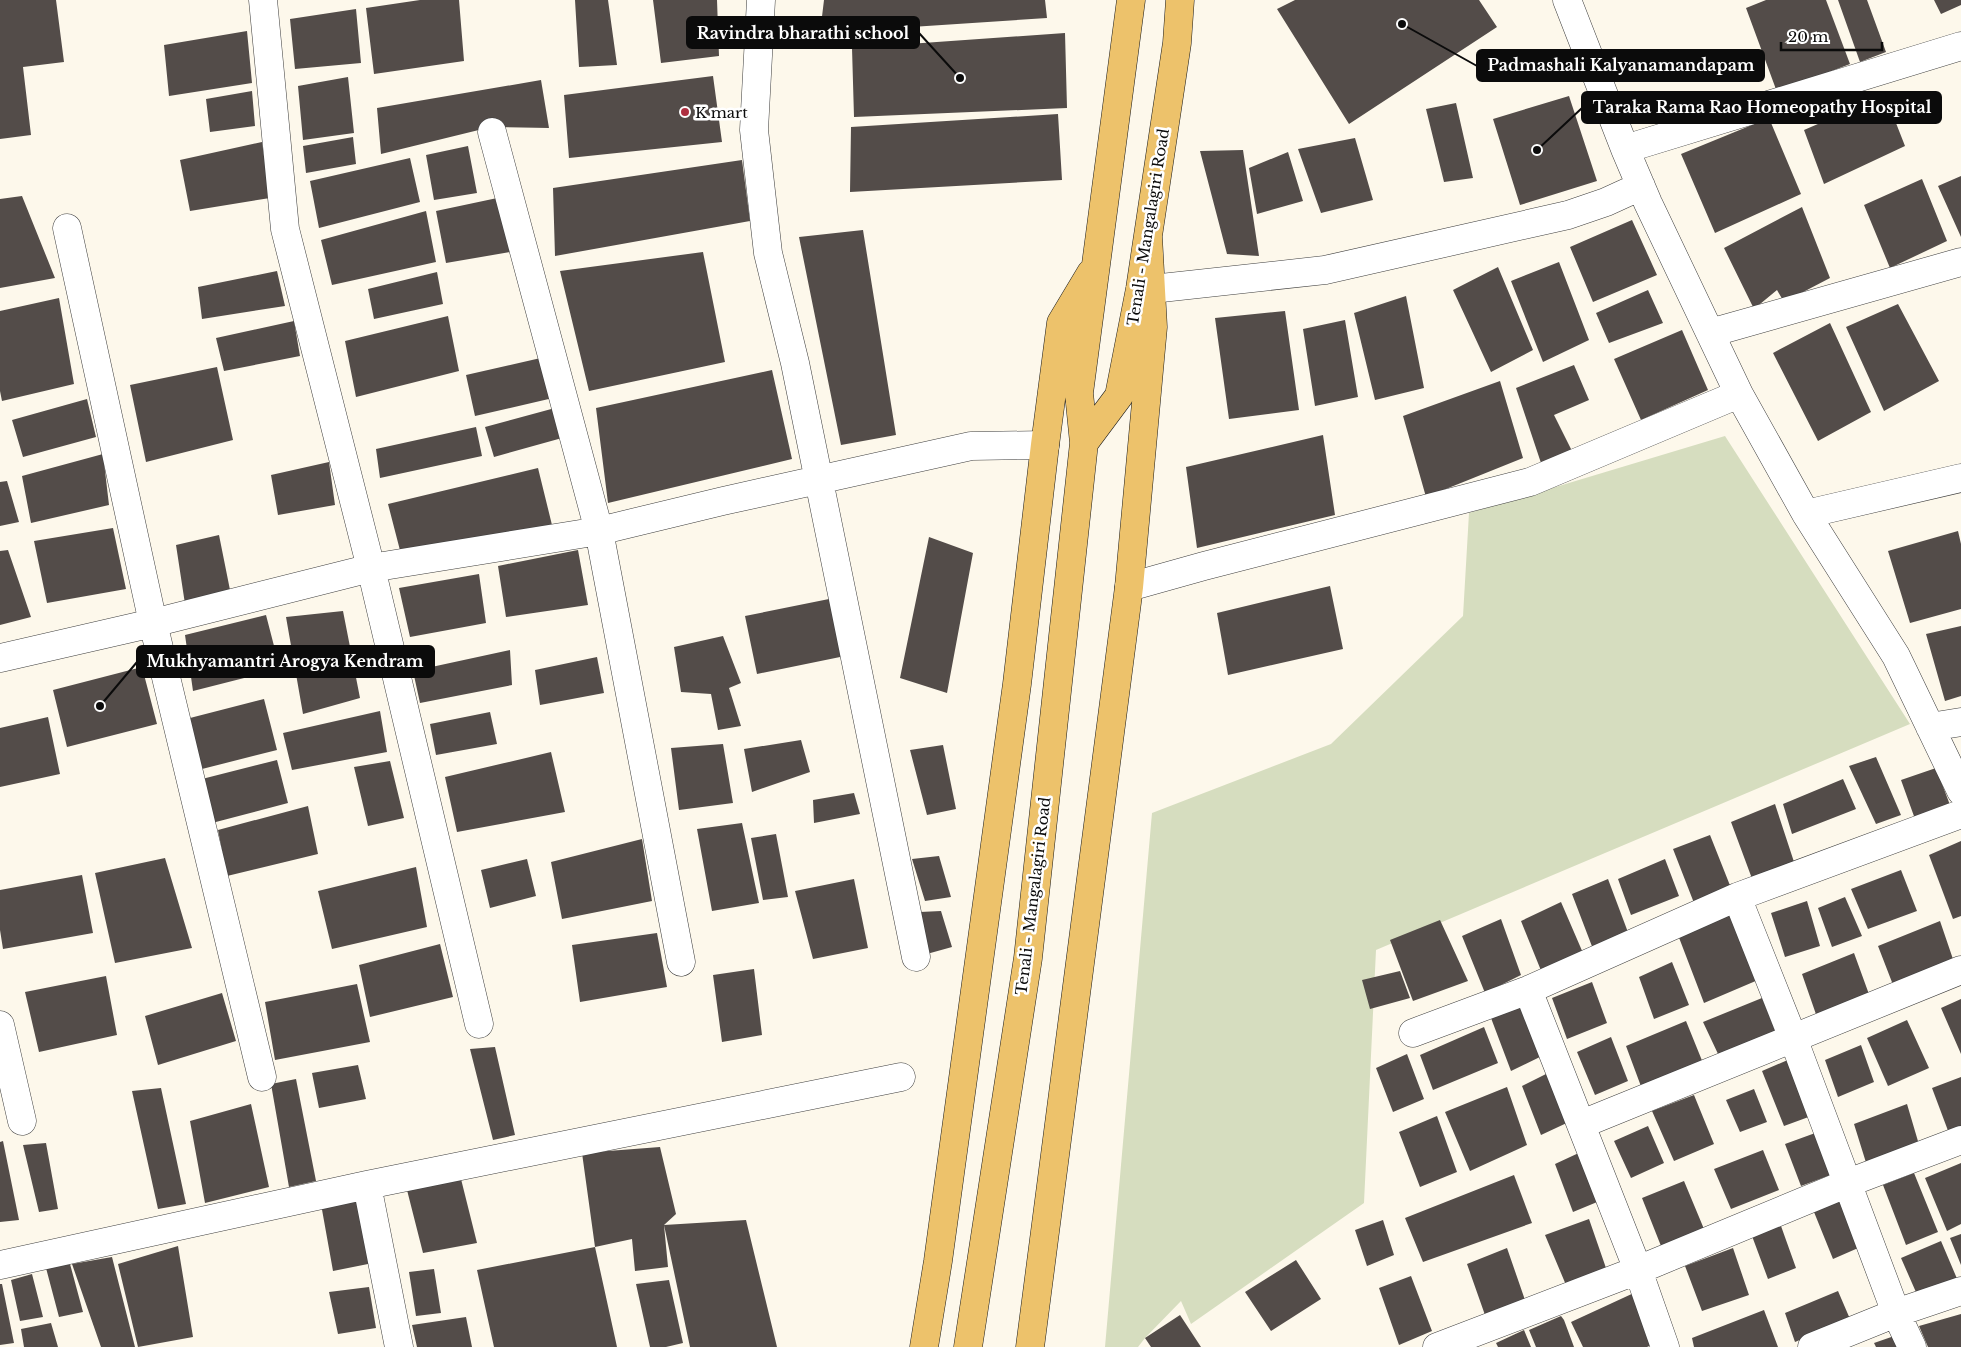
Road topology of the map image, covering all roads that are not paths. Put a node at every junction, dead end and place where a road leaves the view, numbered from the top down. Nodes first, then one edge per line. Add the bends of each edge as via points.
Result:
1 (263, 0) edge
2 (761, 0) edge
3 (1131, 0) edge
4 (1180, 0) edge
5 (1567, 0) edge
6 (1961, 46) edge
7 (492, 132) dead end
8 (1625, 149) junction
9 (1641, 186) junction
10 (67, 228) dead end
11 (1148, 236) junction
12 (1098, 261) junction
13 (1961, 262) edge
14 (1152, 289) junction
15 (1710, 333) junction
16 (1739, 394) junction
17 (1084, 443) junction
18 (1045, 445) junction
19 (1961, 478) edge
20 (818, 480) junction
21 (1806, 514) junction
22 (599, 531) junction
23 (371, 568) junction
24 (1128, 587) junction
25 (153, 623) junction
26 (0, 658) edge
27 (1961, 722) edge
28 (1930, 727) junction
29 (1961, 791) edge
30 (1961, 814) edge
31 (1737, 897) junction
32 (916, 957) dead end
33 (681, 962) dead end
34 (1961, 970) edge
35 (1528, 990) junction
36 (479, 1024) dead end
37 (0, 1026) edge
38 (1413, 1033) dead end
39 (1793, 1038) junction
40 (901, 1077) dead end
41 (262, 1078) dead end
42 (22, 1120) dead end
43 (1582, 1124) junction
44 (1961, 1140) edge
45 (1848, 1183) junction
46 (367, 1185) junction
47 (0, 1265) edge
48 (1638, 1270) junction
49 (1961, 1291) edge
50 (1896, 1312) junction
51 (399, 1347) edge
52 (924, 1347) edge
53 (968, 1347) edge
54 (1030, 1347) edge
55 (1437, 1347) edge
56 (1664, 1347) edge
57 (1812, 1347) edge
58 (1912, 1347) edge

1 - 23 street via 284,229
2 - 20 street via 754,130 768,253 795,363
3 - 12 main road, Tenali - Mangalagiri Road
4 - 11 main road, Tenali - Mangalagiri Road via 1177,43
5 - 8 street
6 - 8 street
7 - 22 street
8 - 9 street
9 - 14 street via 1568,215 1326,270
9 - 15 street
10 - 25 street
11 - 14 main road
11 - 17 main road, Tenali - Mangalagiri Road via 1119,396
12 - 17 main road, Tenali - Mangalagiri Road via 1080,393
12 - 18 main road via 1061,324
13 - 15 street
14 - 24 main road via 1153,327
15 - 16 street
16 - 21 street
16 - 24 street via 1530,482
17 - 53 main road, Tenali - Mangalagiri Road via 1028,958
18 - 20 street via 971,446
18 - 52 main road via 1015,704
19 - 21 street
20 - 22 street
20 - 32 street
21 - 28 street via 1896,656
22 - 23 street
22 - 33 street
23 - 25 street
23 - 36 street
24 - 54 main road
25 - 26 street
25 - 41 street
27 - 28 street
28 - 29 street
30 - 31 street
31 - 35 street
31 - 39 street
34 - 39 street
35 - 38 street
35 - 43 street
37 - 42 street
39 - 43 street
39 - 45 street
40 - 46 street
43 - 48 street
44 - 45 street
45 - 48 street
45 - 50 street
46 - 47 street
46 - 51 street
48 - 55 street
48 - 56 street
49 - 50 street
50 - 57 street
50 - 58 street

